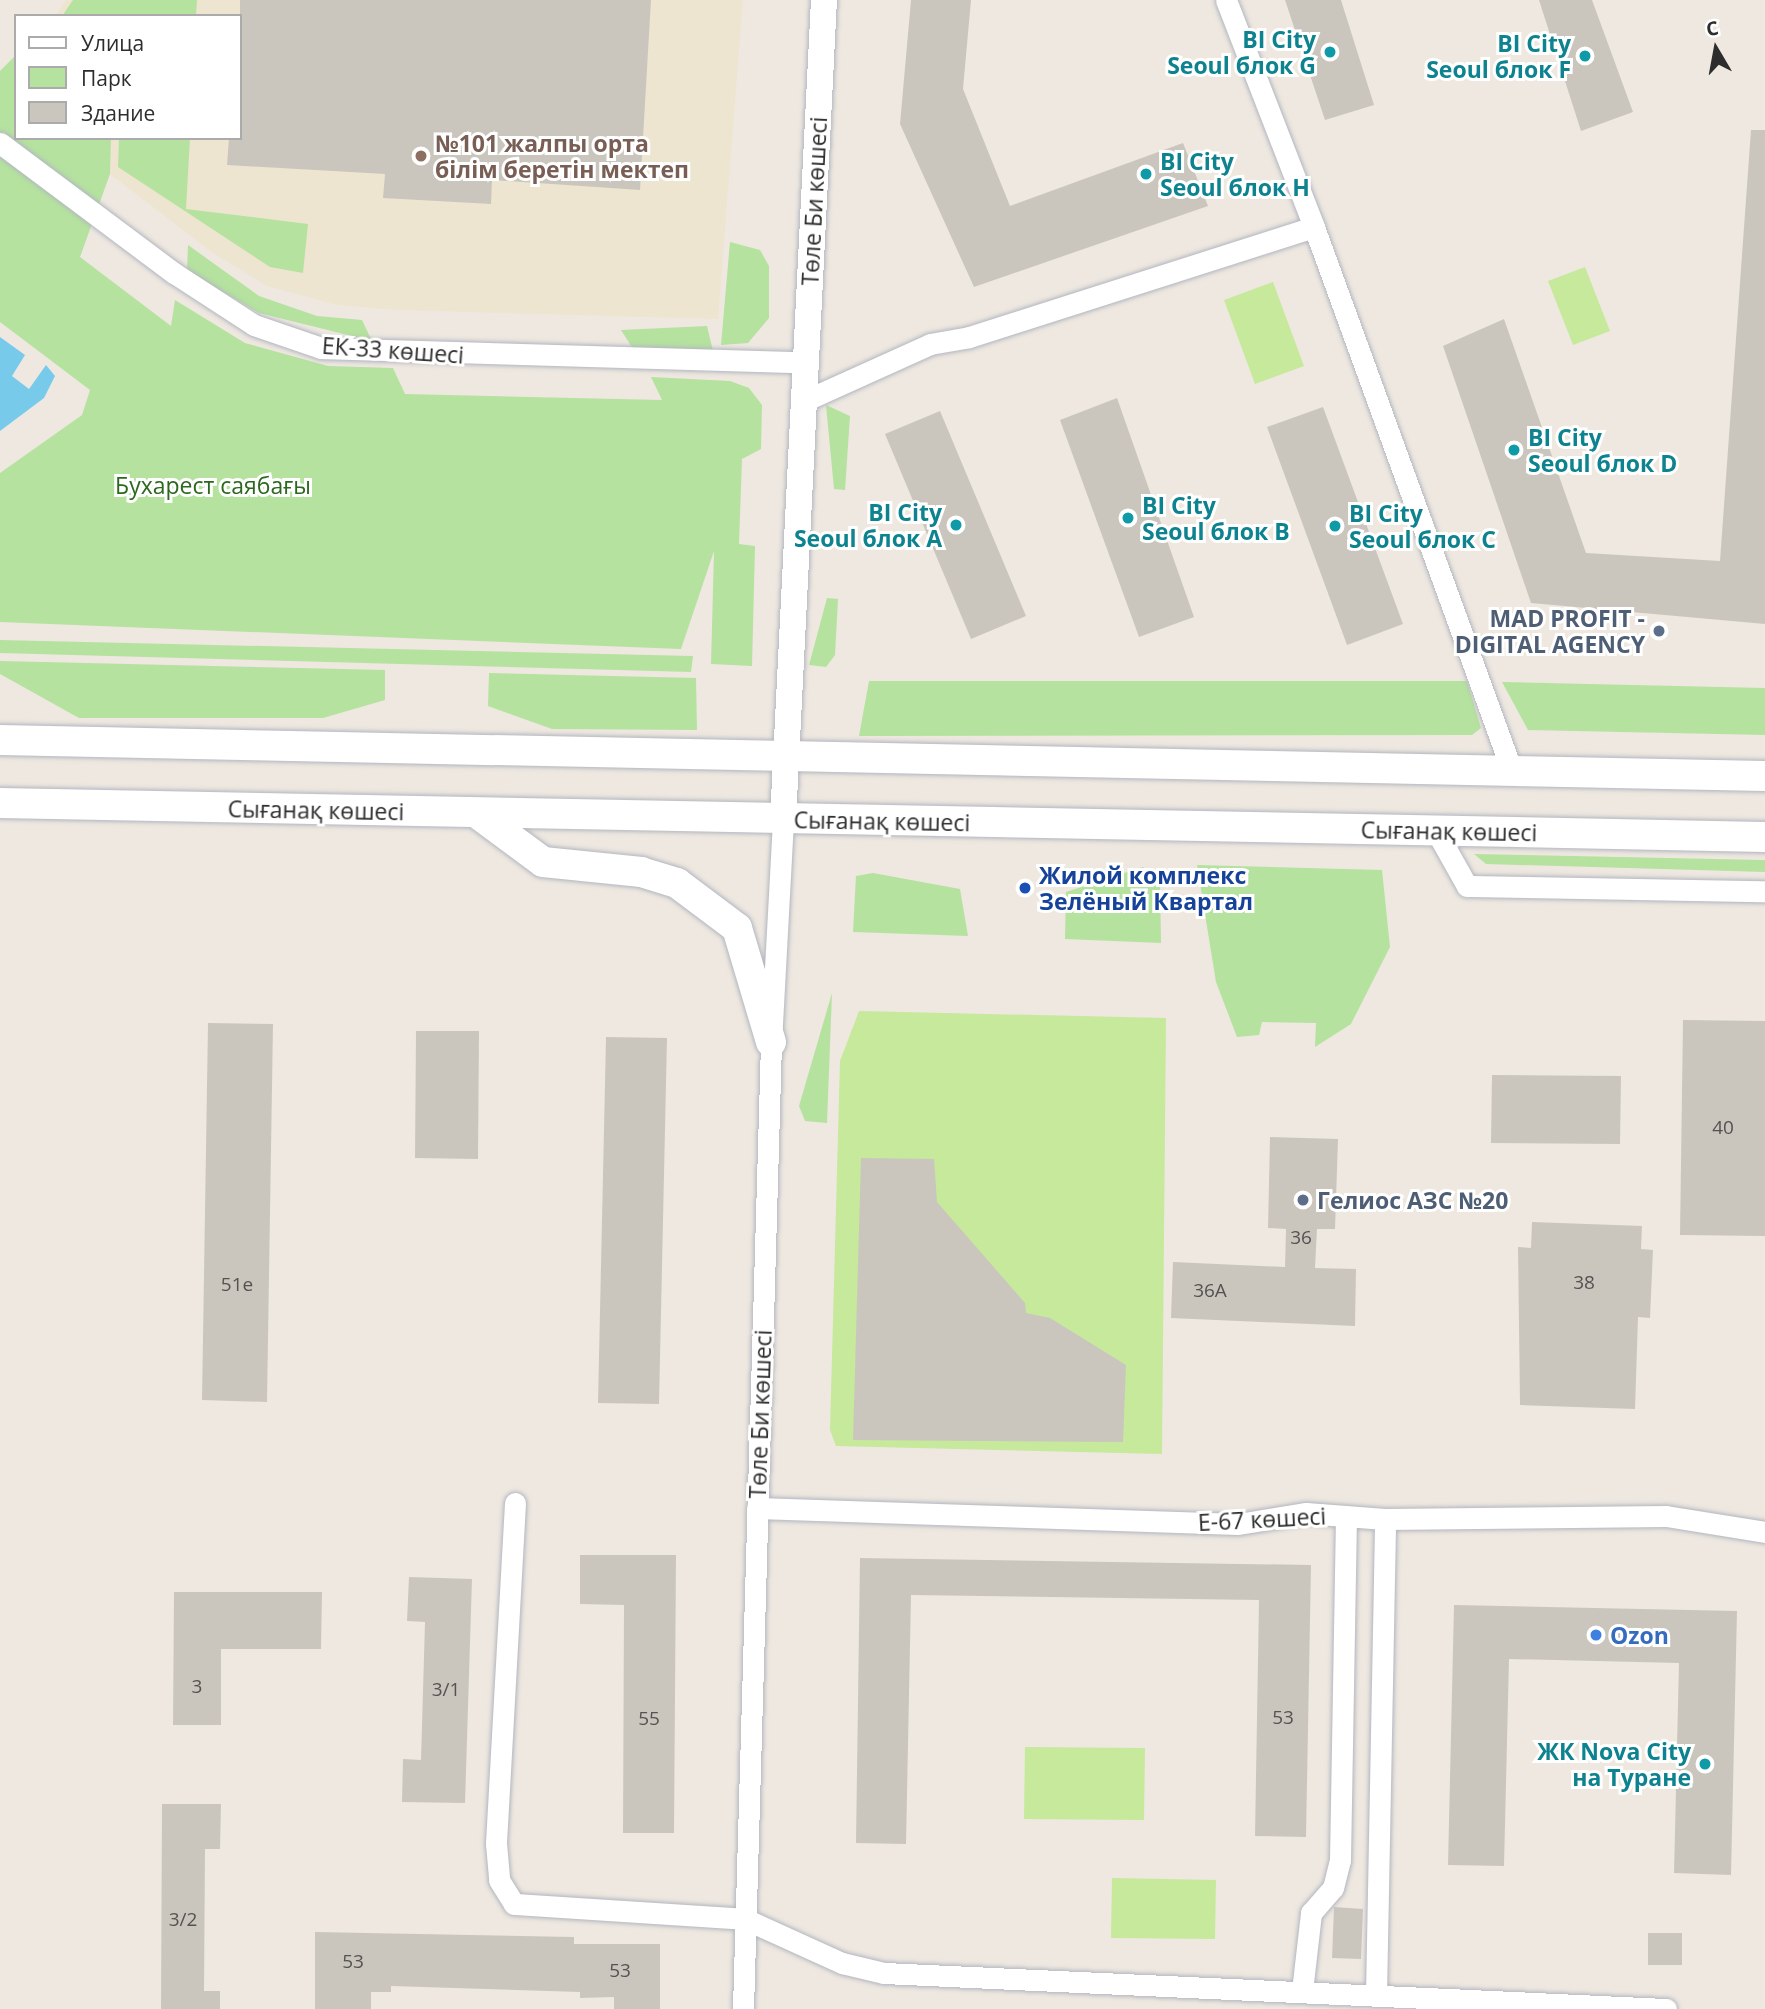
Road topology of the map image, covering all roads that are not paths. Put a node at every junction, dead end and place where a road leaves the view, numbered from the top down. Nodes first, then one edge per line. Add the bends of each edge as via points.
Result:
1 (824, 0) edge
2 (1226, 0) edge
3 (0, 143) edge
4 (1314, 227) junction
5 (806, 362) junction
6 (804, 401) junction
7 (0, 740) edge
8 (786, 756) junction
9 (1512, 771) junction
10 (1765, 776) edge
11 (0, 803) edge
12 (478, 814) junction
13 (783, 820) junction
14 (1436, 831) junction
15 (1765, 837) edge
16 (1765, 891) edge
17 (771, 1041) junction
18 (515, 1503) dead end
19 (757, 1508) junction
20 (1346, 1516) junction
21 (1385, 1519) junction
22 (1765, 1532) edge
23 (746, 1919) junction
24 (1302, 1991) junction
25 (1376, 1995) junction
26 (743, 2009) edge
27 (1666, 2009) edge

1 - 5 street, Төле Би көшесі
2 - 4 street
3 - 5 street, ЕК-33 көшесі via 174,273 254,325 321,348
4 - 6 street via 969,337 930,344
4 - 9 street
5 - 6 street, Төле Би көшесі
6 - 8 street, Төле Би көшесі
7 - 8 main road
8 - 9 main road
8 - 13 street
9 - 10 main road
11 - 12 main road, Сығанақ көшесі
12 - 13 main road, Сығанақ көшесі
12 - 17 main road via 543,862 641,872 677,883 737,928
13 - 14 main road, Сығанақ көшесі
13 - 17 street, Төле Би көшесі
14 - 15 main road, Сығанақ көшесі
14 - 16 street via 1468,886
17 - 19 street, Төле Би көшесі
18 - 23 street via 496,1843 504,1893 514,1903 532,1906
19 - 20 street, Е-67 көшесі via 1238,1524 1307,1513
19 - 23 street, Төле Би көшесі
20 - 21 street, Е-67 көшесі
20 - 24 street via 1340,1860 1333,1888 1311,1913
21 - 22 street, Е-67 көшесі via 1666,1516
21 - 25 street
23 - 24 street via 842,1963 884,1973
23 - 26 street, Төле Би көшесі
24 - 25 street
25 - 27 street

